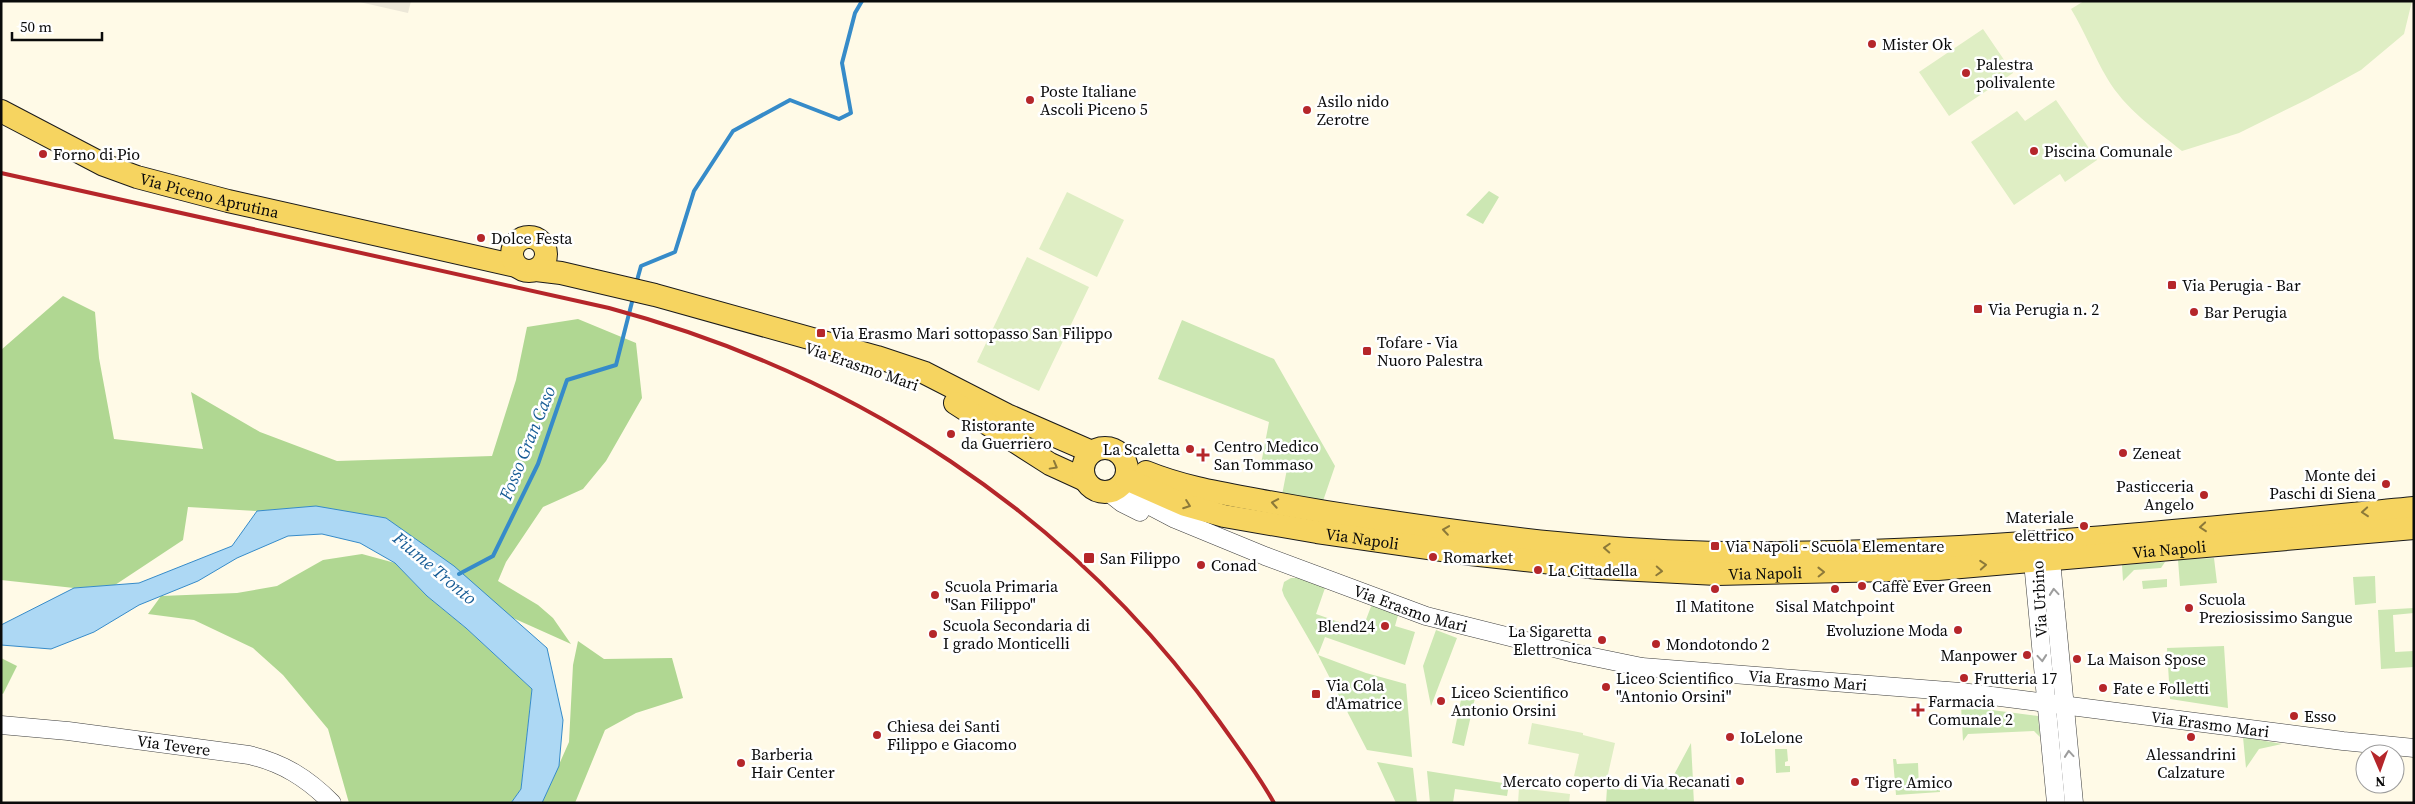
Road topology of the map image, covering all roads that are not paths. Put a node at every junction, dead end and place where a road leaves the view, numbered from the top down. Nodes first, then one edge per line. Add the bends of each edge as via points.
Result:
1 (1, 110) edge
2 (430, 246) joint
3 (710, 312) junction
4 (1092, 452) junction
5 (1085, 480) junction
6 (1121, 480) junction
7 (2414, 508) edge
8 (1221, 527) junction
9 (2414, 528) edge
10 (2042, 554) junction
11 (2047, 703) junction
12 (2065, 705) junction
13 (1, 725) edge
14 (2414, 748) edge
15 (332, 803) edge
16 (2056, 803) edge
17 (2074, 803) edge

1 - 2 main road, Via Piceno Aprutina via 104,165 137,177
2 - 3 main road, Via Erasmo Mari via 527,264 656,295
3 - 4 main road, Via Erasmo Mari via 792,332 924,373 1007,415
3 -> 5 main road, Via Erasmo Mari via 727,323 920,383 1050,464
4 - 5 main road via 1084,466
4 - 6 main road, Via Erasmo Mari via 1113,449 1123,457
5 - 6 main road, Via Erasmo Mari via 1098,491
6 -> 8 main road, Via Napoli via 1185,506
6 - 8 street, Via Erasmo Mari via 1133,497 1175,519
10 -> 6 main road, Via Napoli via 1937,548 1738,553 1600,548 1473,534 1188,487
7 -> 10 main road, Via Napoli
8 -> 10 main road, Via Napoli via 1599,568 1729,574 1938,569
8 - 11 street, Via Erasmo Mari via 1426,616 1574,653 1642,667 1961,692
9 - 10 main road, Via Napoli
10 -> 11 street, Via Urbino
12 -> 10 street, Via Urbino
11 - 12 street, Via Erasmo Mari
11 - 16 street, Via Urbino
12 - 14 street, Via Erasmo Mari
17 -> 12 street, Via Urbino
13 - 15 street, Via Tevere via 68,731 272,760 292,770

